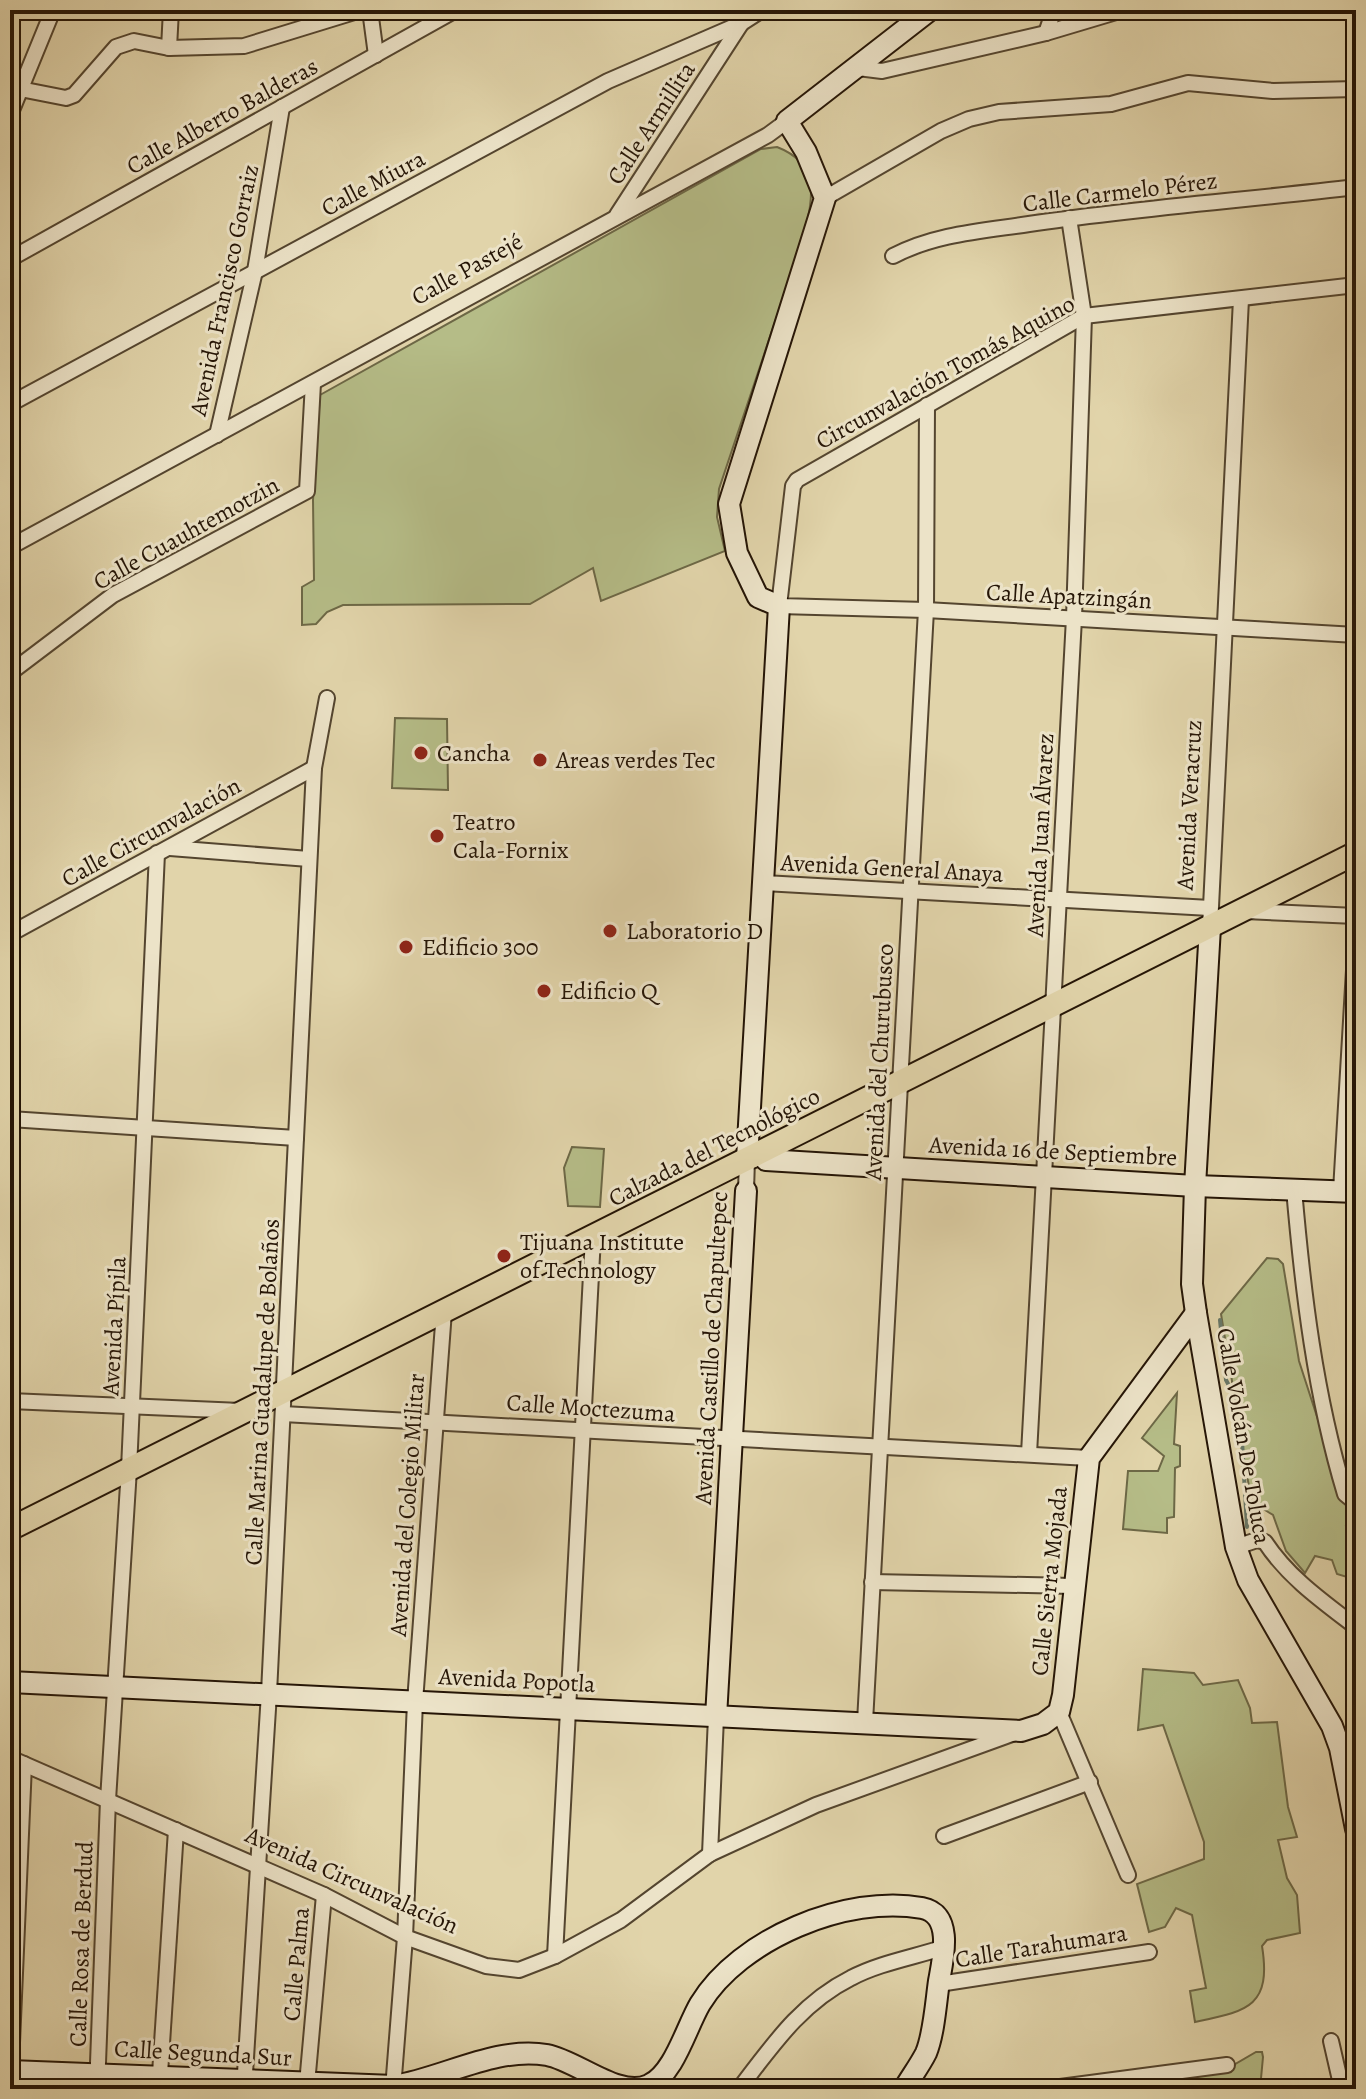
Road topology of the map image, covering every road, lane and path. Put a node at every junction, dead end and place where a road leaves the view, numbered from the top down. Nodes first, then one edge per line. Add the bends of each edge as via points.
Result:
1 (53, 10) edge
2 (171, 10) edge
3 (361, 10) edge
4 (370, 10) edge
5 (456, 10) edge
6 (762, 10) edge
7 (930, 10) edge
8 (1054, 10) edge
9 (1123, 10) edge
10 (746, 17) edge
11 (1046, 33) junction
12 (169, 48) junction
13 (376, 55) junction
14 (858, 68) junction
15 (16, 88) edge
16 (1356, 89) edge
17 (282, 107) junction
18 (10, 115) edge
19 (787, 121) junction
20 (1356, 187) edge
21 (825, 198) junction
22 (615, 218) junction
23 (1069, 218) junction
24 (893, 256) dead end
25 (10, 259) edge
26 (255, 271) junction
27 (1356, 285) edge
28 (1241, 299) junction
29 (1084, 316) junction
30 (313, 383) junction
31 (10, 404) edge
32 (927, 405) junction
33 (217, 435) junction
34 (797, 480) joint
35 (10, 547) edge
36 (779, 606) junction
37 (926, 610) junction
38 (1074, 618) junction
39 (1224, 627) junction
40 (1356, 635) edge
41 (10, 673) edge
42 (327, 698) dead end
43 (314, 768) junction
44 (163, 850) junction
45 (1356, 853) edge
46 (309, 859) junction
47 (764, 883) junction
48 (910, 891) junction
49 (1059, 899) junction
50 (1242, 911) junction
51 (1356, 916) edge
52 (1210, 917) junction
53 (11, 934) edge
54 (1356, 936) edge
55 (10, 974) edge
56 (1052, 1006) junction
57 (900, 1083) junction
58 (10, 1119) edge
59 (145, 1128) junction
60 (296, 1138) junction
61 (757, 1160) junction
62 (895, 1168) junction
63 (1044, 1175) junction
64 (1195, 1186) junction
65 (1294, 1189) junction
66 (746, 1191) joint
67 (1348, 1192) edge
68 (593, 1237) junction
69 (444, 1311) junction
70 (1196, 1313) junction
71 (284, 1391) junction
72 (10, 1401) edge
73 (132, 1406) junction
74 (246, 1411) junction
75 (283, 1414) junction
76 (434, 1421) junction
77 (581, 1431) junction
78 (733, 1439) junction
79 (879, 1446) junction
80 (1029, 1454) junction
81 (1089, 1458) junction
82 (129, 1469) junction
83 (1356, 1503) edge
84 (10, 1529) edge
85 (1236, 1547) junction
86 (872, 1582) junction
87 (1073, 1586) junction
88 (1356, 1627) edge
89 (10, 1682) edge
90 (115, 1688) junction
91 (269, 1693) junction
92 (415, 1702) junction
93 (569, 1709) junction
94 (1059, 1712) junction
95 (716, 1717) junction
96 (865, 1722) junction
97 (1021, 1731) junction
98 (17, 1761) edge
99 (1090, 1782) junction
100 (108, 1800) junction
101 (1356, 1829) edge
102 (176, 1830) junction
103 (944, 1836) dead end
104 (710, 1854) junction
105 (259, 1866) junction
106 (1128, 1875) dead end
107 (324, 1895) junction
108 (405, 1937) junction
109 (945, 1947) junction
110 (1149, 1952) dead end
111 (555, 1956) junction
112 (939, 1984) junction
113 (1331, 2041) dead end
114 (1227, 2065) dead end
115 (10, 2071) edge
116 (97, 2082) edge
117 (159, 2083) edge
118 (307, 2084) junction
119 (244, 2085) edge
120 (393, 2088) edge
121 (10, 2089) edge
122 (739, 2089) edge
123 (904, 2089) edge
124 (1045, 2089) edge
125 (1342, 2089) edge

1 - 15 street
2 - 12 street
3 - 12 street via 244,46
4 - 13 street
5 - 13 street, Calle Alberto Balderas
6 - 10 street, Calle Miura
7 - 14 street, Calle Pastejé
8 - 11 street
9 - 11 street
10 - 22 street, Calle Armillita
10 - 26 street, Calle Miura via 608,81
11 - 14 street via 882,71
12 - 15 street via 134,41 116,47 74,95 60,98
13 - 17 street, Calle Alberto Balderas
14 - 19 street, Calle Pastejé
15 - 18 street
16 - 21 street via 1273,91 1188,83 1111,104 999,112 941,131
17 - 25 street, Calle Alberto Balderas
17 - 26 street, Avenida Francisco Gorraiz
19 - 21 street
19 - 22 street, Calle Pastejé
20 - 23 street, Calle Carmelo Pérez
21 - 36 street via 729,504 737,553 758,597
22 - 30 street, Calle Pastejé
23 - 24 street, Calle Carmelo Pérez via 941,237
23 - 29 street, Avenida Juan Álvarez
26 - 31 street, Calle Miura
26 - 33 street, Avenida Francisco Gorraiz
27 - 28 street, Circunvalación Tomás Aquino
28 - 29 street, Circunvalación Tomás Aquino
28 - 39 street, Avenida Veracruz
29 - 32 street, Circunvalación Tomás Aquino
29 - 38 street, Avenida Juan Álvarez
30 - 33 street, Calle Pastejé
30 - 41 street, Calle Cuauhtemotzin via 307,491 113,595
32 - 34 street, Circunvalación Tomás Aquino
32 - 37 street, Avenida del Churubusco
33 - 35 street, Calle Pastejé
34 - 36 street, Avenida Castillo de Chapultepec
36 - 37 street, Calle Apatzingán
36 - 47 street, Avenida Castillo de Chapultepec
37 - 38 street, Calle Apatzingán
37 - 48 street, Avenida del Churubusco
38 - 39 street, Calle Apatzingán
38 - 49 street, Avenida Juan Álvarez
39 - 40 street, Calle Apatzingán
39 - 52 street, Avenida Veracruz
42 - 43 street, Calle Marina Guadalupe de Bolaños
43 - 44 street, Calle Circunvalación
43 - 46 street, Calle Marina Guadalupe de Bolaños
44 - 46 street
44 - 53 street, Calle Circunvalación
44 - 59 street, Avenida Pípila
45 - 50 main road, Calzada del Tecnológico
46 - 60 street, Calle Marina Guadalupe de Bolaños
47 - 48 street, Avenida General Anaya
47 - 61 street, Avenida Castillo de Chapultepec
48 - 49 street, Avenida General Anaya
48 - 57 street, Avenida del Churubusco
49 - 52 street, Avenida General Anaya
49 - 56 street, Avenida Juan Álvarez
50 - 51 street
50 - 52 main road, Calzada del Tecnológico
52 - 56 main road, Calzada del Tecnológico
52 - 64 street, Avenida Veracruz
53 - 55 street
54 - 67 street
56 - 57 main road, Calzada del Tecnológico
56 - 63 street, Avenida Juan Álvarez
57 - 61 main road, Calzada del Tecnológico
57 - 62 street, Avenida del Churubusco
58 - 59 street
59 - 60 street
59 - 73 street, Avenida Pípila
60 - 71 street, Calle Marina Guadalupe de Bolaños
61 - 62 street, Avenida 16 de Septiembre
61 - 66 street, Avenida Castillo de Chapultepec
61 - 68 main road, Calzada del Tecnológico
62 - 63 street, Avenida 16 de Septiembre
62 - 79 street, Avenida del Churubusco
63 - 64 street, Avenida 16 de Septiembre
63 - 80 street, Avenida Juan Álvarez
64 - 65 street, Avenida 16 de Septiembre
64 - 70 street, Avenida Veracruz
65 - 67 street, Avenida 16 de Septiembre
65 - 83 street via 1312,1359 1345,1494
66 - 78 street, Avenida Castillo de Chapultepec
68 - 69 main road, Calzada del Tecnológico
68 - 77 street
69 - 71 main road, Calzada del Tecnológico
69 - 76 street, Avenida del Colegio Militar
70 - 81 street, Calle Sierra Mojada
70 - 85 street, Calle Volcán De Toluca
71 - 74 main road, Calzada del Tecnológico
71 - 75 street, Calle Marina Guadalupe de Bolaños
72 - 73 street
73 - 74 street
73 - 82 street, Avenida Pípila
74 - 82 main road, Calzada del Tecnológico
75 - 76 street, Calle Moctezuma
75 - 91 street, Calle Marina Guadalupe de Bolaños
76 - 77 street, Calle Moctezuma
76 - 92 street, Avenida del Colegio Militar
77 - 78 street, Calle Moctezuma
77 - 93 street
78 - 79 street, Calle Moctezuma
78 - 95 street, Avenida Castillo de Chapultepec
79 - 80 street, Calle Moctezuma
79 - 86 street, Avenida del Churubusco
80 - 81 street, Calle Moctezuma
81 - 87 street, Calle Sierra Mojada
82 - 84 main road, Calzada del Tecnológico
82 - 90 street, Avenida Pípila
85 - 88 street via 1265,1542 1277,1561
85 - 101 street, Calle Volcán De Toluca via 1248,1580 1332,1726
86 - 87 street
86 - 96 street, Avenida del Churubusco
87 - 94 street, Calle Sierra Mojada
89 - 90 street, Avenida Popotla
90 - 91 street, Avenida Popotla
90 - 100 street, Avenida Pípila
91 - 92 street, Avenida Popotla
91 - 105 street, Calle Marina Guadalupe de Bolaños
92 - 93 street, Avenida Popotla
92 - 108 street, Avenida del Colegio Militar
93 - 95 street, Avenida Popotla
93 - 111 street
94 - 97 street, Avenida Circunvalación
94 - 99 street, Calle Sierra Mojada
95 - 96 street, Avenida Popotla
95 - 104 street, Avenida Castillo de Chapultepec
96 - 97 street, Avenida Popotla
97 - 104 street, Avenida Circunvalación via 816,1805
98 - 100 street, Avenida Circunvalación
98 - 115 street
99 - 103 street
99 - 106 street, Calle Sierra Mojada
100 - 102 street, Avenida Circunvalación
100 - 116 street, Calle Rosa de Berdud
102 - 105 street, Avenida Circunvalación
102 - 117 street
104 - 111 street, Avenida Circunvalación via 621,1920
105 - 107 street, Avenida Circunvalación
105 - 119 street, Calle Marina Guadalupe de Bolaños
107 - 108 street, Avenida Circunvalación
107 - 118 street, Calle Palma
108 - 111 street, Avenida Circunvalación via 496,1969 519,1970
108 - 120 street, Avenida del Colegio Militar
109 - 112 street
109 - 120 street, Calle Segunda Sur via 936,1914 926,1908 888,1904 799,1926 722,1975 700,2004 663,2075 642,2088 618,2085 563,2060 533,2054 491,2059
109 - 122 street via 853,1977 825,1994 785,2027
110 - 112 street, Calle Tarahumara
112 - 123 street via 926,2052
113 - 125 street
114 - 124 street
115 - 116 street, Calle Segunda Sur
115 - 121 street
116 - 117 street, Calle Segunda Sur
117 - 119 street, Calle Segunda Sur
118 - 119 street, Calle Segunda Sur
118 - 120 street, Calle Segunda Sur

